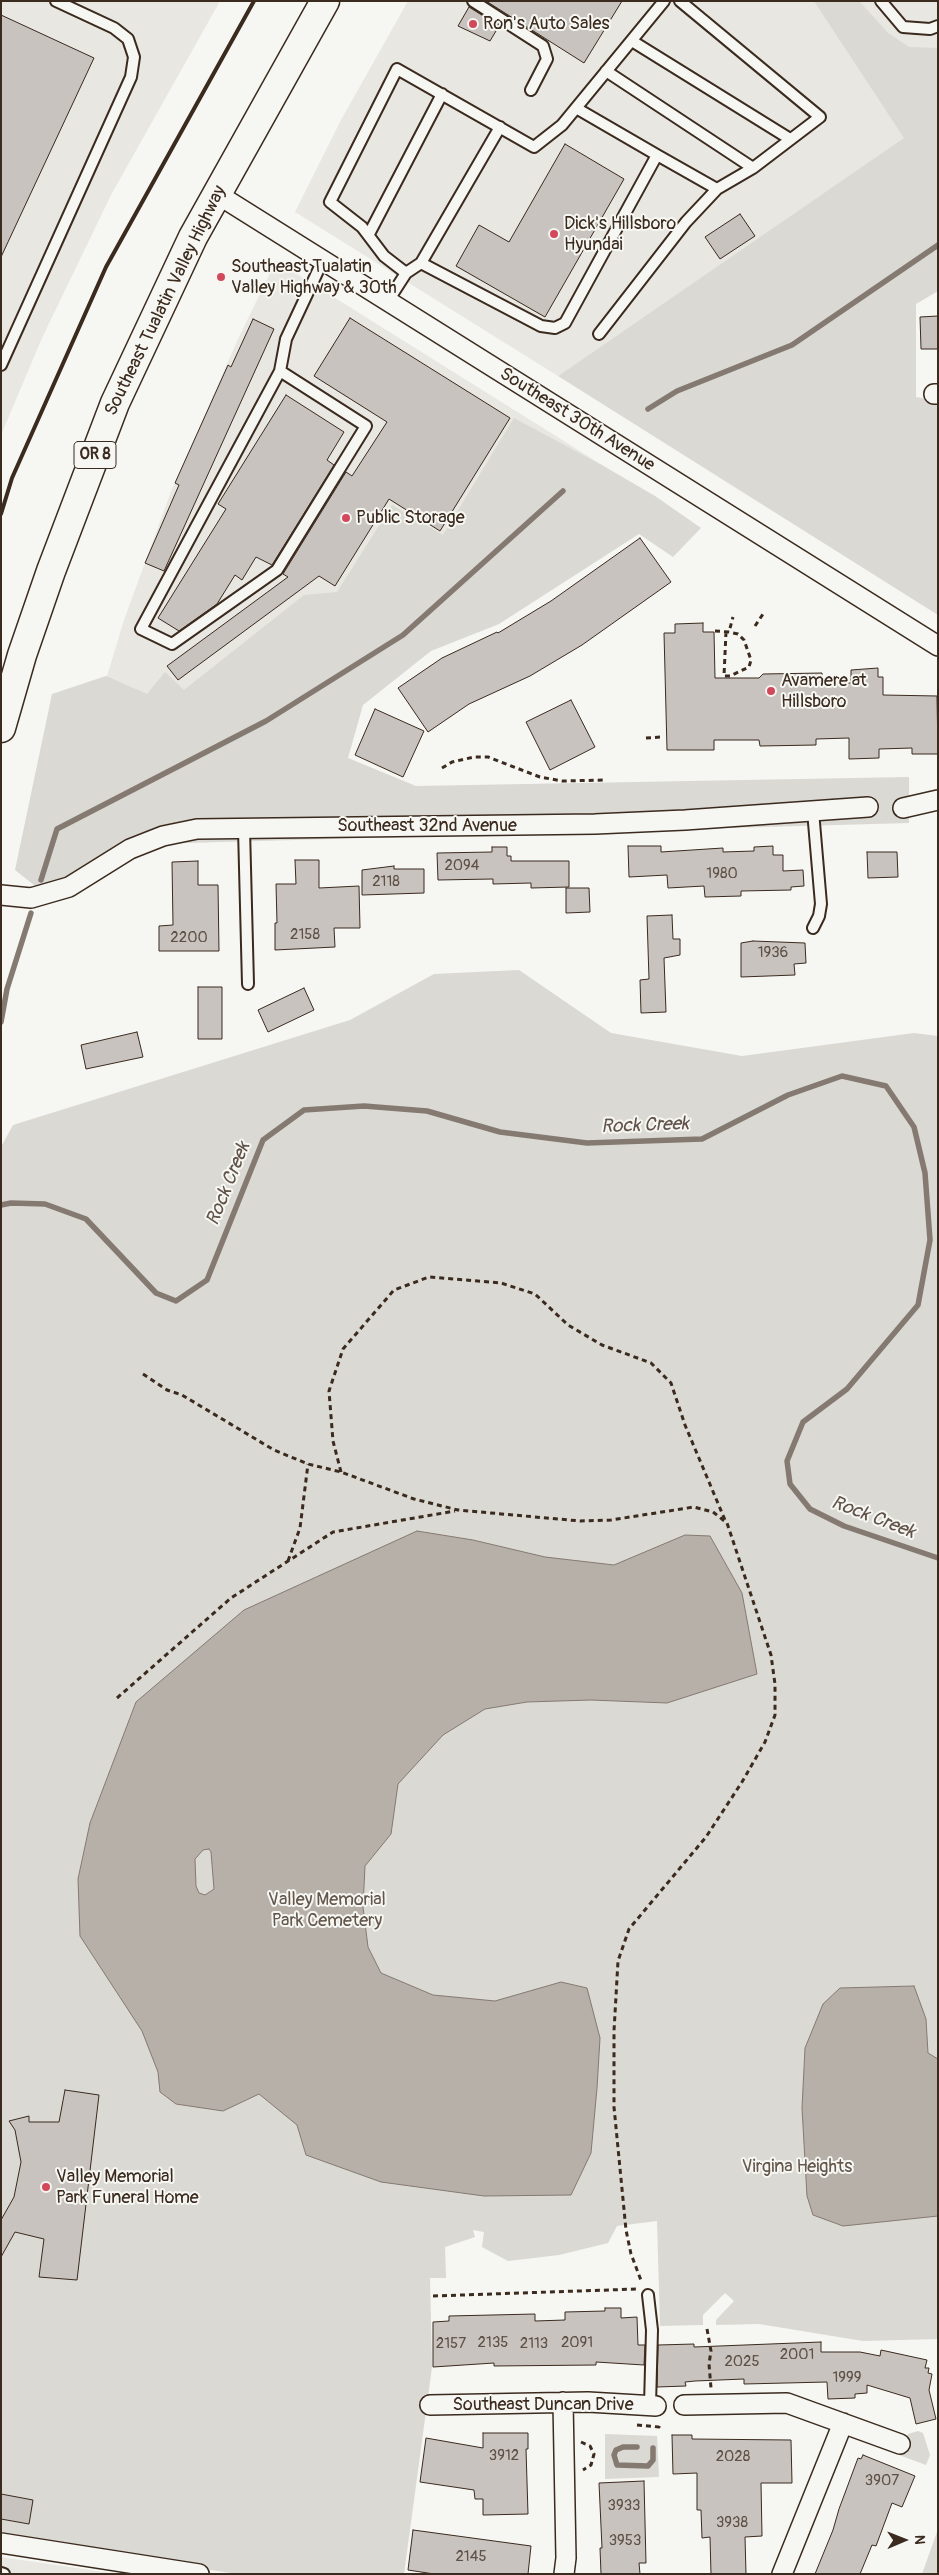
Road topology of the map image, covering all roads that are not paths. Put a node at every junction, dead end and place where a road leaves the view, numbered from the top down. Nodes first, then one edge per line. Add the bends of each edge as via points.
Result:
1 (56, 1) edge
2 (325, 1) edge
3 (473, 1) edge
4 (664, 1) edge
5 (680, 1) edge
6 (881, 1) edge
7 (938, 26) edge
8 (632, 41) junction
9 (606, 71) junction
10 (530, 90) dead end
11 (442, 94) junction
12 (576, 108) junction
13 (500, 127) junction
14 (790, 139) junction
15 (657, 154) junction
16 (753, 168) junction
17 (717, 189) junction
18 (216, 194) junction
19 (370, 234) junction
20 (323, 260) junction
21 (421, 263) junction
22 (406, 273) junction
23 (388, 301) junction
24 (599, 334) dead end
25 (1, 365) edge
26 (280, 372) junction
27 (938, 646) edge
28 (1, 728) edge
29 (938, 800) edge
30 (868, 807) dead end
31 (903, 808) dead end
32 (813, 811) junction
33 (244, 829) junction
34 (1, 895) edge
35 (813, 928) dead end
36 (248, 984) dead end
37 (646, 2292) road end
38 (563, 2402) junction
39 (430, 2405) dead end
40 (653, 2405) joint
41 (684, 2406) dead end
42 (843, 2423) junction
43 (900, 2444) dead end
44 (1, 2543) edge
45 (199, 2574) edge
46 (564, 2574) edge
47 (782, 2574) edge

1 - 25 lane via 114,28 128,39 134,57 131,78
2 - 18 main road, Southeast Tualatin Valley Highway / OR 8
3 - 10 lane via 543,46 546,60
4 - 8 lane
5 - 14 lane via 820,117
6 - 7 lane via 903,27 930,29
8 - 9 lane
8 - 14 lane
9 - 12 lane
9 - 16 lane
11 - 13 lane
11 - 19 lane
11 - 19 lane via 397,69 330,202
12 - 13 lane via 562,125 534,147
12 - 15 lane
13 - 21 lane
14 - 16 lane
15 - 17 lane
15 - 21 lane via 565,323 555,328 541,326
16 - 17 lane
17 - 24 lane via 686,222
18 - 20 street, Southeast 30th Avenue
18 - 28 main road, Southeast Tualatin Valley Highway / OR 8 via 115,403 51,571
19 - 22 lane via 384,256
20 - 23 street, Southeast 30th Avenue
20 - 26 lane via 286,339
21 - 22 lane
22 - 23 lane
23 - 27 street, Southeast 30th Avenue
26 - 26 lane via 366,426 277,570 172,644 141,629
29 - 31 street
30 - 32 street, Southeast 32nd Avenue
32 - 33 street, Southeast 32nd Avenue via 595,824
32 - 35 lane via 821,904
33 - 34 street, Southeast 32nd Avenue via 197,829 163,836 130,850 70,888 31,898
33 - 36 lane
37 - 40 lane via 652,2330
38 - 39 street, Southeast Duncan Drive
38 - 40 street, Southeast Duncan Drive
38 - 46 street
41 - 42 street via 787,2403
42 - 43 street
42 - 47 street
44 - 45 street

